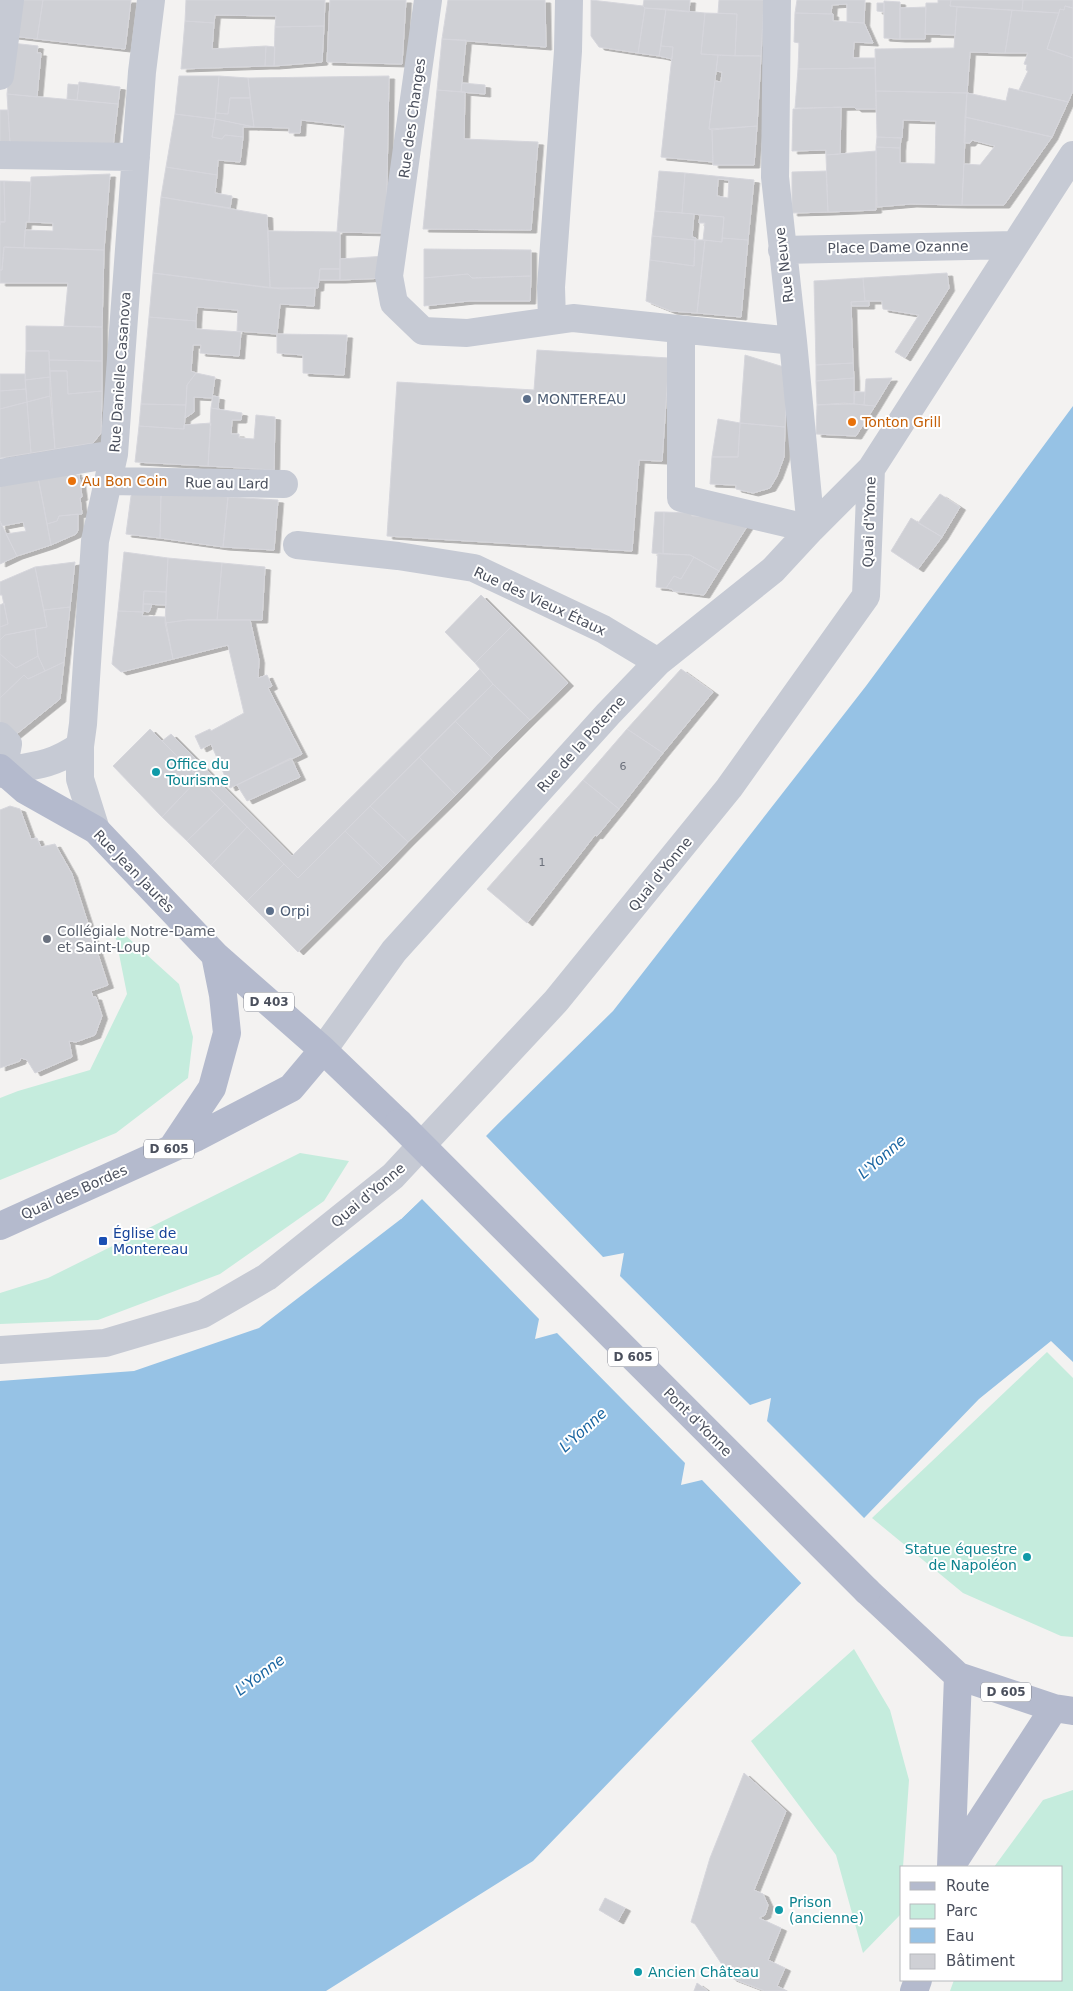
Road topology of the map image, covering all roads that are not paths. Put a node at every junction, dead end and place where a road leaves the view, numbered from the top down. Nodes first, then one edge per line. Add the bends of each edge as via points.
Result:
1 (10, 0) edge
2 (151, 0) edge
3 (428, 0) edge
4 (569, 0) edge
5 (777, 0) edge
6 (0, 76) edge
7 (0, 155) edge
8 (1073, 155) edge
9 (136, 158) junction
10 (1015, 245) junction
11 (782, 250) junction
12 (552, 321) junction
13 (681, 330) junction
14 (793, 341) junction
15 (114, 454) junction
16 (871, 468) junction
17 (0, 473) edge
18 (109, 480) junction
19 (284, 484) dead end
20 (811, 529) junction
21 (297, 545) dead end
22 (658, 662) junction
23 (0, 736) edge
24 (80, 746) junction
25 (1, 771) edge
26 (96, 830) junction
27 (215, 955) junction
28 (323, 1050) junction
29 (172, 1148) junction
30 (0, 1226) edge
31 (0, 1350) edge
32 (958, 1676) junction
33 (1063, 1710) edge
34 (951, 1866) edge
35 (952, 1866) edge

1 - 6 street
2 - 9 street, Rue Danielle Casanova
3 - 12 street, Rue des Changes via 390,276 394,303 423,330 467,333
4 - 12 street
5 - 11 street, Rue Neuve via 775,177
7 - 9 street
8 - 10 street, Quai d'Yonne
9 - 15 street, Rue Danielle Casanova
10 - 11 street, Place Dame Ozanne
10 - 16 street, Quai d'Yonne
11 - 14 street, Rue Neuve
12 - 13 street, Rue des Changes via 574,318
13 - 14 street, Rue des Changes
13 - 20 street via 681,498
14 - 20 street, Rue Neuve
15 - 17 street
15 - 18 street, Rue Danielle Casanova
16 - 20 street, Rue de la Poterne
16 - 31 street, Quai d'Yonne via 866,596 730,788 556,1001 393,1176 267,1277 203,1314 105,1344
18 - 19 street, Rue au Lard
18 - 24 street, Rue Danielle Casanova via 95,541
20 - 22 street, Rue de la Poterne via 773,570
21 - 22 street, Rue des Vieux Étaux via 474,568 603,628
22 - 28 street, Rue de la Poterne via 394,951
23 - 25 street via 8,744
24 - 25 street via 61,759
24 - 26 street, Rue Danielle Casanova via 80,779
25 - 26 main road, Rue Jean Jaurès / D 403 via 25,790
26 - 27 main road, Rue Jean Jaurès / D 403
27 - 28 main road, Rue Jean Jaurès / D 403
27 - 29 main road via 224,995 227,1033 212,1088
28 - 29 main road, Quai des Bordes / D 605 via 291,1088
28 - 32 main road, Pont d'Yonne / D 605, bridge via 867,1591
29 - 30 main road, Quai des Bordes / D 605
32 - 33 main road, D 605
32 - 34 main road
33 - 35 main road

